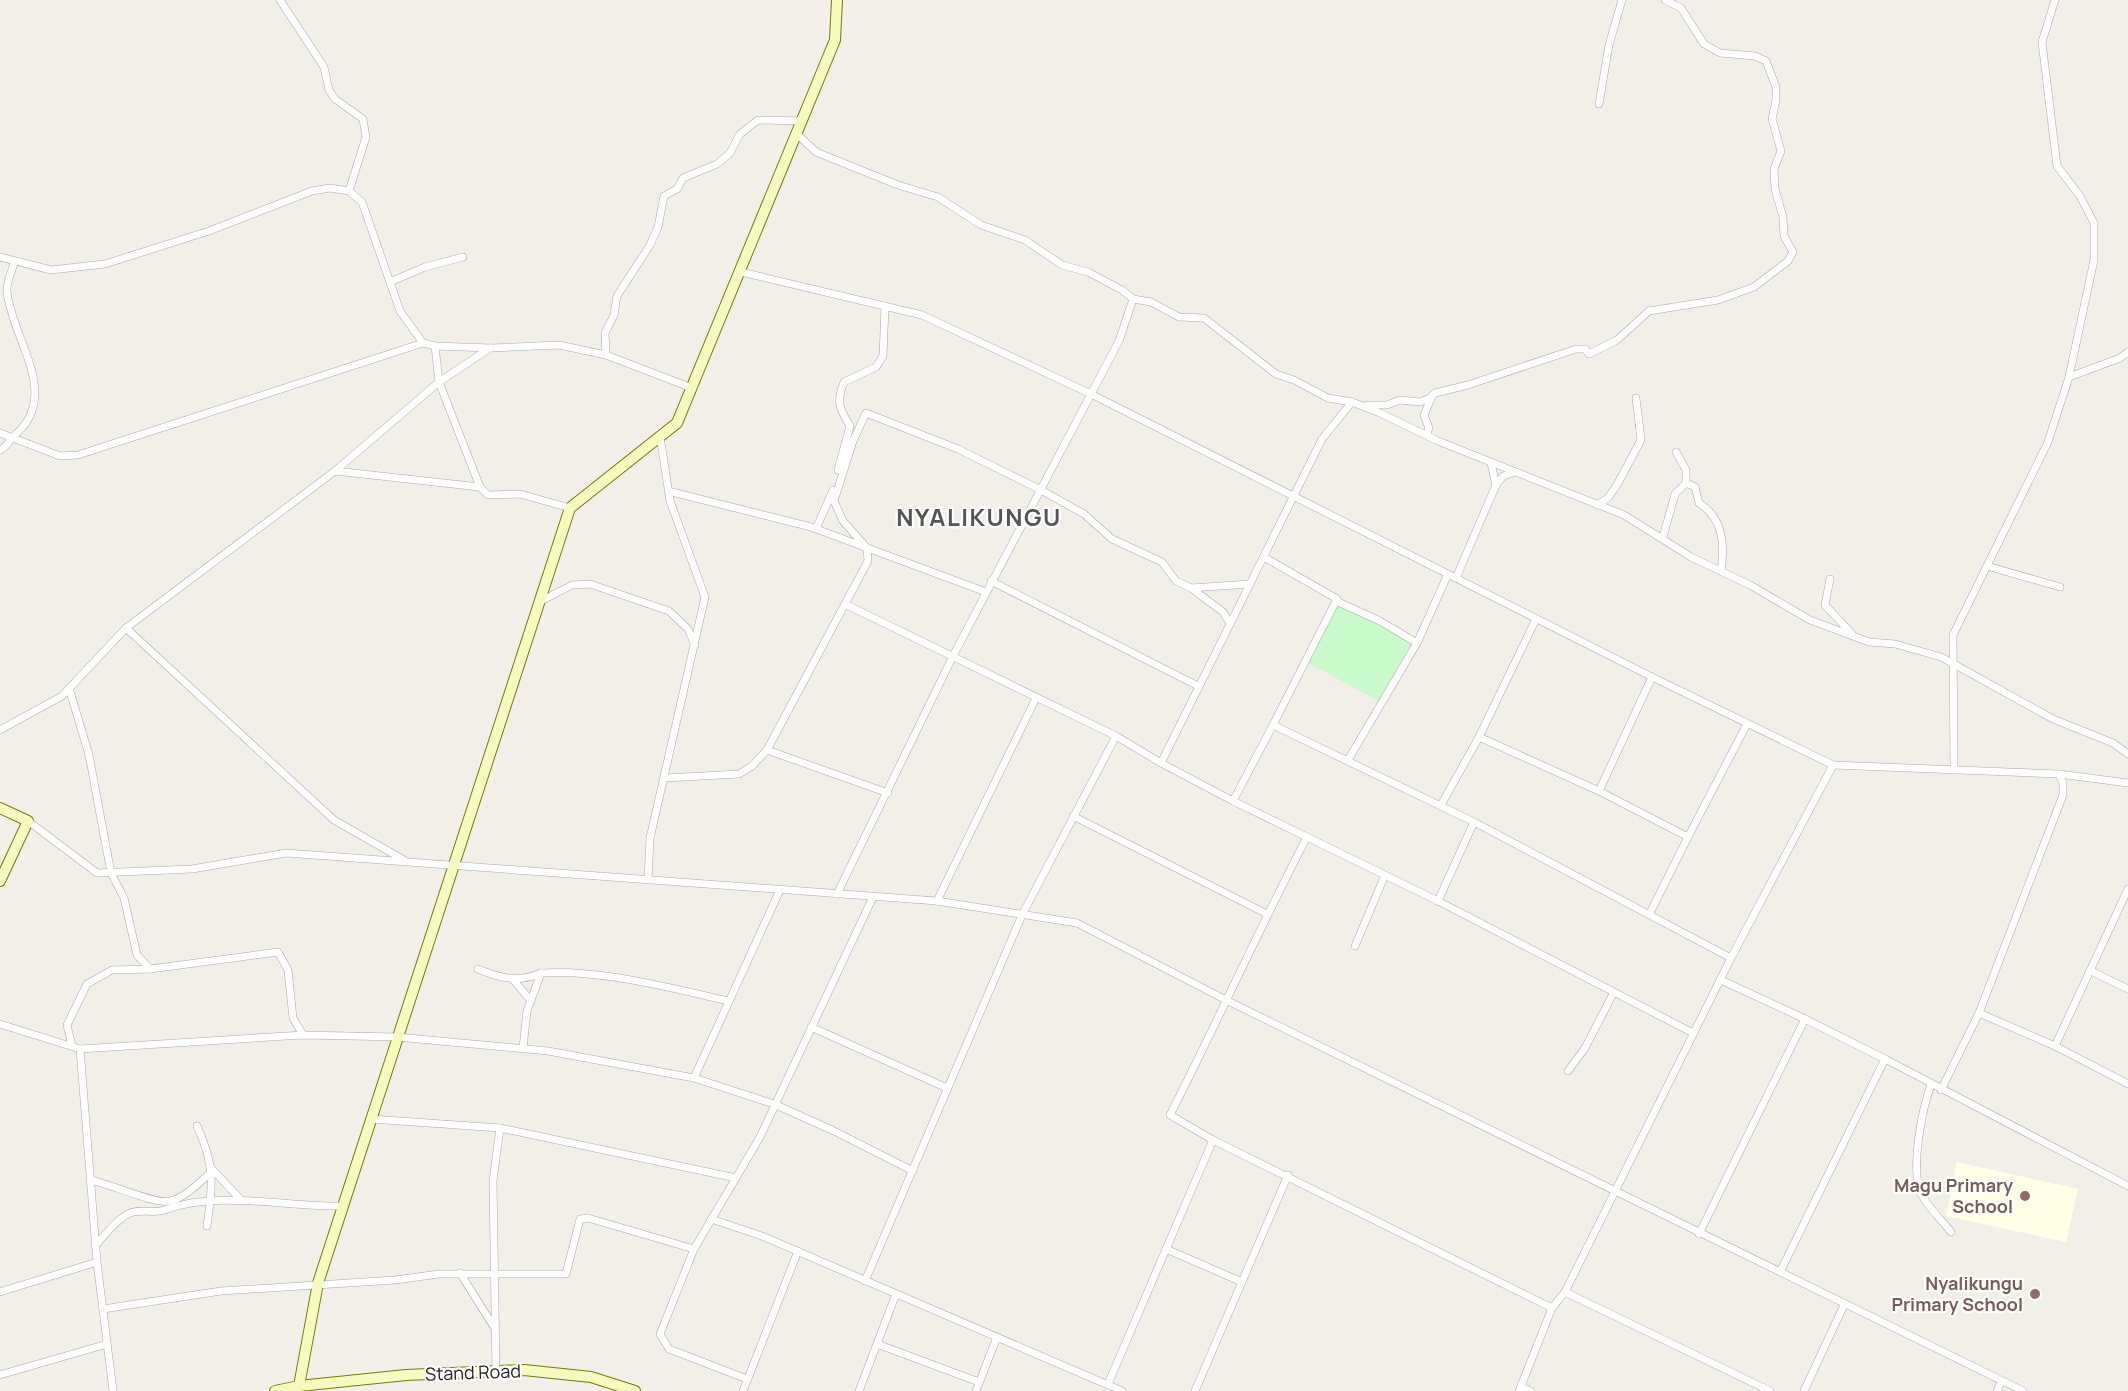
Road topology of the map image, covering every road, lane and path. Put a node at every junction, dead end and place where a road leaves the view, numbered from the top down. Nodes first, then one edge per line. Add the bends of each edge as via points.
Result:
1 (280, 0) edge
2 (837, 0) edge
3 (1622, 0) edge
4 (1665, 0) edge
5 (2053, 0) edge
6 (1599, 104) dead end
7 (802, 121) junction
8 (797, 134) junction
9 (349, 191) junction
10 (0, 257) edge
11 (464, 257) dead end
12 (15, 261) junction
13 (741, 272) junction
14 (390, 282) junction
15 (1133, 300) junction
16 (885, 306) junction
17 (423, 343) junction
18 (435, 346) junction
19 (490, 348) junction
20 (2128, 351) edge
21 (606, 355) junction
22 (2069, 377) junction
23 (439, 382) junction
24 (692, 388) junction
25 (1090, 394) junction
26 (1432, 396) junction
27 (1636, 398) dead end
28 (1352, 402) junction
29 (1361, 405) junction
30 (0, 433) edge
31 (1426, 435) junction
32 (660, 436) junction
33 (11, 438) junction
34 (0, 450) edge
35 (1676, 452) dead end
36 (1491, 463) junction
37 (335, 471) junction
38 (1515, 472) junction
39 (1686, 483) junction
40 (1496, 485) junction
41 (480, 487) junction
42 (1041, 490) junction
43 (668, 491) junction
44 (1294, 496) junction
45 (1597, 505) junction
46 (570, 508) junction
47 (816, 529) junction
48 (1663, 537) junction
49 (867, 548) junction
50 (1264, 557) junction
51 (1987, 566) junction
52 (1721, 571) junction
53 (1448, 574) junction
54 (1456, 578) junction
55 (1830, 579) dead end
56 (991, 581) junction
57 (1250, 584) junction
58 (2060, 587) dead end
59 (1191, 588) junction
60 (986, 592) junction
61 (540, 601) junction
62 (1336, 601) junction
63 (845, 604) junction
64 (1536, 619) junction
65 (1230, 623) junction
66 (126, 628) junction
67 (1854, 636) junction
68 (1417, 643) junction
69 (694, 645) junction
70 (953, 656) junction
71 (1953, 663) junction
72 (1652, 677) junction
73 (1198, 686) junction
74 (69, 688) junction
75 (1036, 698) junction
76 (1747, 724) junction
77 (1273, 725) junction
78 (0, 730) edge
79 (1116, 736) junction
80 (1479, 737) junction
81 (767, 750) junction
82 (2128, 754) edge
83 (1348, 760) junction
84 (1161, 763) junction
85 (1833, 765) junction
86 (1954, 770) junction
87 (2059, 774) junction
88 (664, 778) junction
89 (2128, 783) edge
90 (1599, 791) junction
91 (888, 793) junction
92 (1233, 801) junction
93 (1441, 805) junction
94 (0, 808) edge
95 (1073, 816) junction
96 (28, 821) junction
97 (1474, 822) junction
98 (1307, 837) junction
99 (1688, 837) junction
100 (407, 862) junction
101 (456, 865) junction
102 (111, 873) junction
103 (1385, 875) junction
104 (648, 880) junction
105 (0, 881) edge
106 (2128, 888) edge
107 (780, 890) junction
108 (837, 894) junction
109 (873, 897) junction
110 (937, 901) junction
111 (1438, 901) junction
112 (1650, 913) junction
113 (1267, 914) junction
114 (1022, 915) junction
115 (1354, 946) dead end
116 (1731, 958) junction
117 (150, 969) junction
118 (478, 969) dead end
119 (2091, 971) junction
120 (541, 973) junction
121 (512, 978) junction
122 (1720, 980) junction
123 (2128, 989) edge
124 (1614, 992) junction
125 (531, 1001) junction
126 (1228, 1001) junction
127 (729, 1002) junction
128 (1979, 1013) junction
129 (1805, 1019) junction
130 (0, 1024) edge
131 (811, 1027) junction
132 (1693, 1033) junction
133 (303, 1035) junction
134 (397, 1037) junction
135 (72, 1046) junction
136 (2055, 1046) junction
137 (524, 1048) junction
138 (80, 1049) junction
139 (1885, 1059) junction
140 (1568, 1071) dead end
141 (694, 1078) junction
142 (1931, 1084) junction
143 (2128, 1084) edge
144 (947, 1088) junction
145 (1941, 1090) junction
146 (774, 1104) junction
147 (371, 1119) junction
148 (196, 1126) dead end
149 (500, 1128) junction
150 (1213, 1140) junction
151 (211, 1170) junction
152 (913, 1172) junction
153 (1288, 1175) junction
154 (736, 1178) junction
155 (90, 1179) junction
156 (2128, 1186) edge
157 (1613, 1192) junction
158 (241, 1200) junction
159 (211, 1202) junction
160 (343, 1206) junction
161 (711, 1220) junction
162 (207, 1226) dead end
163 (1951, 1232) dead end
164 (1699, 1234) junction
165 (95, 1246) junction
166 (1166, 1248) junction
167 (694, 1249) junction
168 (798, 1251) junction
169 (97, 1262) junction
170 (1779, 1272) junction
171 (460, 1273) junction
172 (494, 1274) junction
173 (865, 1281) junction
174 (1242, 1282) junction
175 (318, 1283) junction
176 (0, 1292) edge
177 (1565, 1292) junction
178 (896, 1294) junction
179 (1844, 1305) junction
180 (1552, 1308) junction
181 (103, 1309) junction
182 (495, 1328) junction
183 (997, 1337) junction
184 (107, 1344) junction
185 (877, 1344) junction
186 (496, 1371) junction
187 (0, 1375) edge
188 (747, 1379) junction
189 (2002, 1381) junction
190 (979, 1382) junction
191 (1108, 1384) junction
192 (299, 1386) junction
193 (1520, 1389) edge
194 (113, 1391) edge
195 (274, 1391) edge
196 (635, 1391) edge
197 (743, 1391) edge
198 (859, 1391) edge
199 (976, 1391) edge
200 (1122, 1391) edge
201 (1195, 1391) edge
202 (1531, 1391) edge
203 (1768, 1391) edge
204 (1804, 1391) edge
205 (1997, 1391) edge
206 (2023, 1391) edge

1 - 9 street via 324,67 335,99 363,119 366,137
2 - 7 street via 835,40
3 - 6 street
4 - 26 street via 1681,8 1704,44 1720,53 1755,56 1766,61 1776,87 1772,119 1781,151 1774,169 1775,189 1784,236 1794,252 1754,287 1718,300 1649,311 1617,340 1598,351 1589,354 1576,350
5 - 22 street via 2042,42 2057,166 2094,223 2090,283
7 - 8 street
7 - 21 street via 758,120 717,164 683,178 677,189 664,196 658,227 617,296 614,315 605,333
8 - 13 street
8 - 15 street via 816,152 938,197 981,225 1025,240 1062,266 1088,272
9 - 12 street via 312,191 209,231 105,264 51,270
9 - 14 street via 362,202
10 - 12 street
11 - 14 street via 425,267
12 - 33 street via 7,290 13,319 28,353 36,400 24,426
13 - 16 street
13 - 24 street
14 - 17 street via 400,311
15 - 25 street via 1119,341
15 - 28 street via 1151,302 1179,317 1204,318 1276,374 1328,398
16 - 25 street via 922,315
16 - 47 street via 884,356 876,367 844,382 838,397 850,426 832,493
17 - 18 street
17 - 33 street via 78,455 60,456
18 - 19 street
18 - 23 street
19 - 21 street via 559,345
19 - 23 street
20 - 22 street via 2120,358
21 - 24 street
22 - 51 street via 2048,442
23 - 37 street
23 - 41 street
24 - 32 street via 677,423
25 - 42 street
25 - 44 street
26 - 29 street via 1420,402 1400,400 1387,405
26 - 31 street via 1424,415 1429,428
27 - 45 street via 1641,440 1617,485
28 - 29 street
28 - 44 street via 1322,440
29 - 31 street
30 - 33 street
31 - 36 street
32 - 43 street
32 - 46 street
33 - 34 street
35 - 39 street via 1686,470
36 - 38 street
36 - 40 street
37 - 41 street
37 - 66 street
38 - 40 street via 1503,476
38 - 45 street
39 - 48 street via 1674,494
39 - 52 street via 1695,487 1699,503 1711,510 1719,523 1724,548
40 - 54 street
41 - 46 street via 488,495 520,494
42 - 49 street via 958,449 866,413 834,501 843,521
42 - 56 street
42 - 59 street via 1084,514 1112,539 1162,562 1176,580
43 - 47 street
43 - 69 street via 705,597
44 - 50 street
44 - 53 street
45 - 48 street
46 - 61 street
47 - 49 street
48 - 52 street via 1691,557
49 - 60 street
49 - 63 street via 868,561
50 - 57 street
50 - 62 street
51 - 58 street
51 - 71 street via 1953,635
52 - 67 street via 1810,620
53 - 54 street
53 - 68 street
54 - 64 street
55 - 67 street via 1825,605
56 - 60 street
56 - 73 street
57 - 59 street
57 - 65 street
59 - 65 street via 1223,612
60 - 70 street
61 - 69 street via 572,585 590,584 669,611 688,628
61 - 101 street
62 - 68 street
62 - 77 street
63 - 70 street
63 - 81 street
64 - 72 street
64 - 80 street
65 - 73 street
66 - 74 street
66 - 100 street via 334,820
67 - 71 street via 1869,642 1921,649
68 - 83 street
69 - 88 street
70 - 75 street
70 - 91 street
71 - 82 street via 2053,719 2113,743
71 - 86 street
72 - 76 street
72 - 90 street
73 - 84 street
74 - 78 street via 62,696
74 - 102 street via 89,754
75 - 79 street
75 - 110 street
76 - 85 street
76 - 99 street
77 - 83 street
77 - 92 street
79 - 84 street
79 - 95 street
80 - 90 street
80 - 93 street
81 - 88 street via 739,774
81 - 91 street
83 - 93 street
84 - 92 street
85 - 86 street
85 - 116 street
86 - 87 street
87 - 89 street
87 - 128 street via 2063,795
88 - 104 street via 650,838
90 - 99 street
91 - 108 street
92 - 98 street
93 - 97 street
94 - 96 street
95 - 113 street
95 - 114 street
96 - 102 street via 97,873
96 - 105 street
97 - 111 street
97 - 112 street
98 - 103 street
98 - 113 street
99 - 112 street
100 - 101 street
100 - 102 street via 286,853 192,869
101 - 104 street
101 - 134 street
102 - 117 street via 124,898 137,955
103 - 111 street
103 - 115 street
104 - 107 street
106 - 119 street
107 - 108 street
107 - 127 street
108 - 109 street
109 - 110 street
109 - 131 street
110 - 114 street
111 - 124 street
112 - 116 street
113 - 126 street
114 - 126 street via 1077,923
114 - 144 street
116 - 122 street
117 - 133 street via 278,952 288,970 293,1018
117 - 135 street via 112,970 87,984 67,1025
118 - 121 street
119 - 123 street
119 - 136 street
120 - 121 street via 529,979
120 - 125 street
120 - 127 street via 562,971
121 - 125 street
122 - 129 street
122 - 132 street
124 - 132 street
124 - 140 street via 1585,1048
125 - 137 street
126 - 150 street via 1170,1115
126 - 157 street
127 - 141 street
128 - 136 street
128 - 145 street
129 - 139 street
129 - 164 street
130 - 135 street
131 - 144 street
131 - 146 street
132 - 157 street
133 - 134 street
133 - 138 street
134 - 137 street
134 - 147 street
135 - 138 street
136 - 143 street
137 - 141 street
138 - 155 street
139 - 142 street
139 - 170 street
141 - 146 street
142 - 145 street
142 - 163 street via 1922,1111 1918,1176 1921,1192
144 - 152 street
145 - 156 street
146 - 152 street
146 - 154 street
147 - 149 street
147 - 160 street
148 - 151 street via 209,1153
149 - 154 street
149 - 172 street via 493,1181
150 - 153 street
150 - 166 street
151 - 155 street via 182,1196 169,1202
151 - 158 street
151 - 159 street
152 - 173 street
153 - 174 street
153 - 180 street
154 - 161 street
155 - 165 street
157 - 164 street
157 - 177 street
158 - 159 street
158 - 160 street
159 - 162 street
159 - 165 street via 130,1212
160 - 175 street
161 - 167 street
161 - 168 street
164 - 170 street
165 - 169 street
166 - 174 street
166 - 191 street
167 - 172 street via 588,1218 580,1219 566,1274
167 - 188 street via 660,1334 669,1349
168 - 173 street
168 - 188 street
169 - 176 street
169 - 181 street
170 - 179 street
171 - 172 street
171 - 175 street
171 - 182 street
172 - 182 street
173 - 178 street
174 - 201 street
175 - 181 street via 221,1291
175 - 192 street
177 - 180 street
177 - 203 street
178 - 183 street
178 - 185 street
179 - 189 street
179 - 204 street
180 - 193 street
181 - 184 street
182 - 186 street
183 - 190 street
183 - 191 street
184 - 187 street
184 - 194 street
185 - 190 street
185 - 198 street
186 - 192 street, Stand Road
186 - 196 street, Stand Road via 591,1377
188 - 197 street
189 - 205 street
189 - 206 street
190 - 199 street
191 - 200 street
192 - 195 street, Stand Road
193 - 202 street

